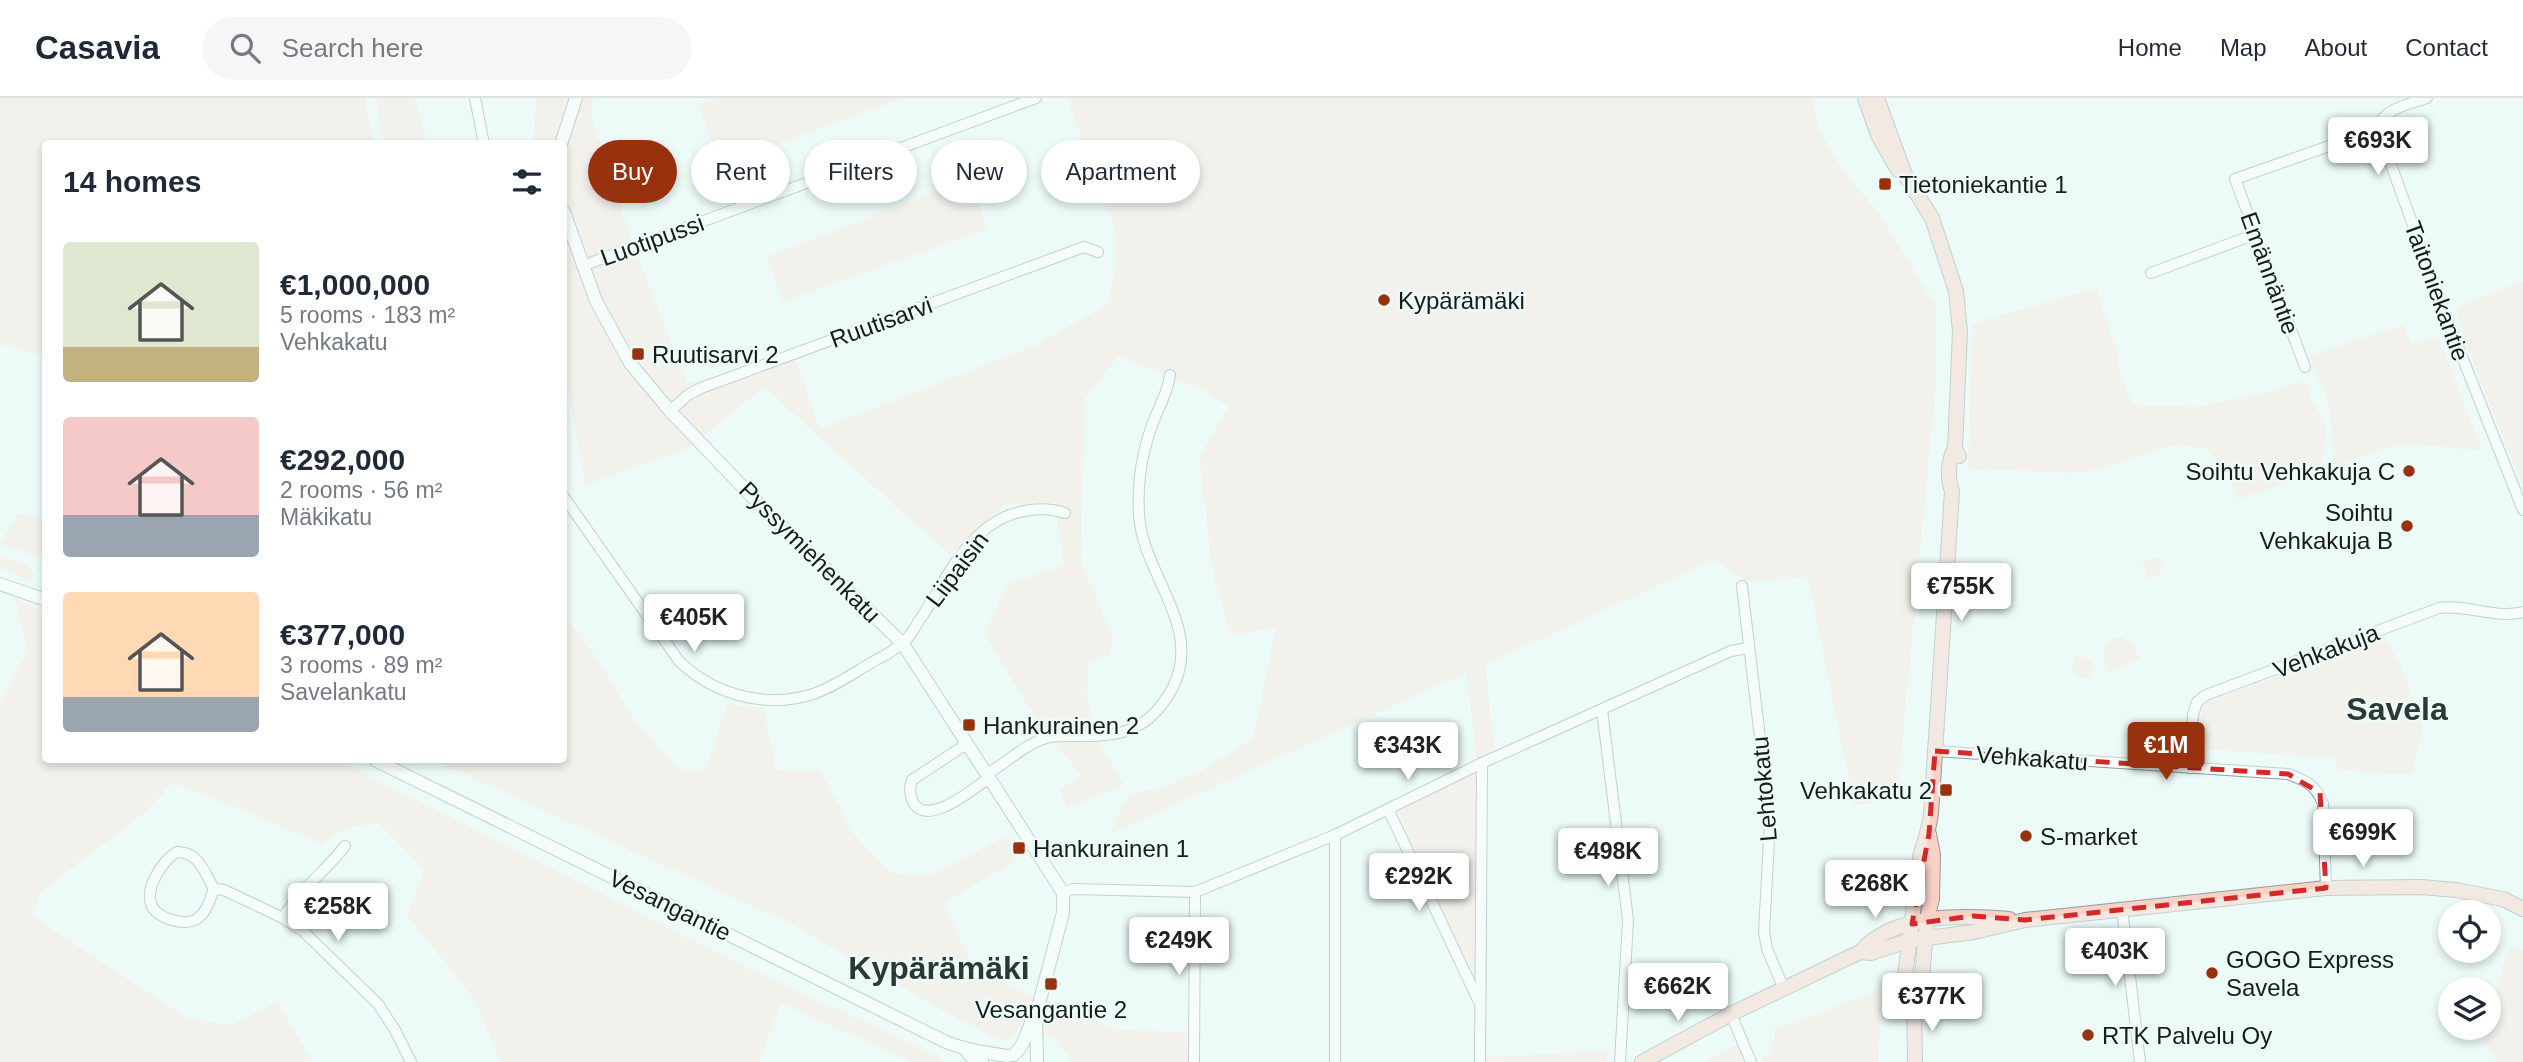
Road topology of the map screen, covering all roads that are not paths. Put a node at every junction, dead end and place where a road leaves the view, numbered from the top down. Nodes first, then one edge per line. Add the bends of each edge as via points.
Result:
1 (475, 98) edge
2 (576, 98) edge
3 (1036, 98) edge
4 (1865, 98) edge
5 (1877, 98) edge
6 (2427, 98) edge
7 (2378, 129) junction
8 (483, 140) edge
9 (562, 140) edge
10 (1905, 174) junction
11 (567, 221) edge
12 (2256, 234) junction
13 (1098, 252) dead end
14 (582, 266) junction
15 (2151, 273) dead end
16 (2305, 367) dead end
17 (1170, 375) dead end
18 (670, 411) junction
19 (567, 501) edge
20 (2523, 510) edge
21 (1066, 513) dead end
22 (0, 584) edge
23 (1742, 586) dead end
24 (42, 599) edge
25 (2523, 612) edge
26 (903, 644) junction
27 (1748, 648) junction
28 (1602, 710) junction
29 (968, 743) junction
30 (1936, 751) junction
31 (381, 763) edge
32 (1482, 763) junction
33 (2190, 768) junction
34 (988, 776) junction
35 (1388, 809) junction
36 (1929, 834) junction
37 (1335, 835) junction
38 (345, 846) dead end
39 (2326, 888) junction
40 (214, 889) junction
41 (1195, 892) junction
42 (1063, 893) junction
43 (2503, 899) junction
44 (2523, 900) edge
45 (2122, 909) junction
46 (2523, 909) edge
47 (283, 918) junction
48 (1927, 919) junction
49 (2025, 920) junction
50 (1912, 924) junction
51 (1926, 937) junction
52 (1910, 940) junction
53 (1860, 952) junction
54 (1784, 989) junction
55 (1479, 1002) junction
56 (1914, 1004) junction
57 (1731, 1014) junction
58 (1036, 1015) junction
59 (965, 1049) junction
60 (1007, 1058) edge
61 (411, 1062) edge
62 (982, 1062) edge
63 (1036, 1062) edge
64 (1194, 1062) edge
65 (1335, 1062) edge
66 (1480, 1062) edge
67 (1620, 1062) edge
68 (1642, 1062) edge
69 (1751, 1062) edge
70 (1915, 1062) edge
71 (2140, 1062) edge

1 - 8 street
2 - 9 street
3 - 14 street, Luotipussi
4 - 10 main road via 1894,166
5 - 10 main road
6 - 7 street via 2384,116
7 - 12 street, Emännäntie via 2235,179
7 - 20 street, Taitoniekantie
10 - 30 main road via 1932,218 1956,291 1960,331
11 - 14 street, Pyssymiehenkatu
12 - 15 street
12 - 16 street, Emännäntie
13 - 18 street, Ruutisarvi via 1084,247 701,388
14 - 18 street, Pyssymiehenkatu via 630,363
17 - 34 street via 1141,457 1139,514 1144,545 1181,631 1180,673 1169,696 1139,725 1110,736 1046,737
18 - 26 street, Pyssymiehenkatu
19 - 26 street via 666,645 691,673 720,689 765,700 812,694
21 - 26 street, Liipaisin via 1035,509 987,527 969,544
22 - 24 street
23 - 27 street, Lehtokatu
25 - 33 street, Vehkakuja via 2439,608 2206,695 2197,702 2193,715
26 - 29 street, Pyssymiehenkatu
27 - 28 street via 1731,651
27 - 54 street, Lehtokatu via 1770,822 1764,932
28 - 32 street
28 - 67 street via 1628,920
29 - 34 street, Pyssymiehenkatu
29 - 34 street via 912,780 909,791 913,801 919,809 932,812
30 - 33 street, Vehkakatu
30 - 36 main road
31 - 59 street, Vesangantie
32 - 35 street
32 - 55 street
33 - 39 street, Vehkakatu via 2288,774 2306,781 2323,804
34 - 42 street, Pyssymiehenkatu
35 - 37 street
35 - 55 street
36 - 48 main road via 1932,899
36 - 50 main road via 1920,858
37 - 41 street
37 - 65 street
38 - 47 street
39 - 43 main road via 2421,887
39 - 45 main road
40 - 40 street via 196,859 177,852 169,856 156,877 151,907 178,922 192,922 204,912
40 - 47 street
41 - 42 street via 1073,889
41 - 64 street
42 - 58 street via 1063,913
43 - 44 main road
43 - 46 main road
45 - 49 main road
45 - 71 street
47 - 61 street via 303,931 378,1004
48 - 49 main road
48 - 50 main road
48 - 51 main road
49 - 51 main road
50 - 52 main road
50 - 53 main road via 1892,930
51 - 52 main road
51 - 56 main road via 1921,991
52 - 53 main road via 1871,953
52 - 56 main road via 1905,975
53 - 54 main road
54 - 57 main road
55 - 66 street
56 - 70 main road
57 - 68 main road
57 - 69 street
58 - 60 street via 1022,1046
58 - 63 street
59 - 60 street, Vesangantie
59 - 62 street, Vesangantie
60 - 63 street, Vesangantie via 1024,1055

